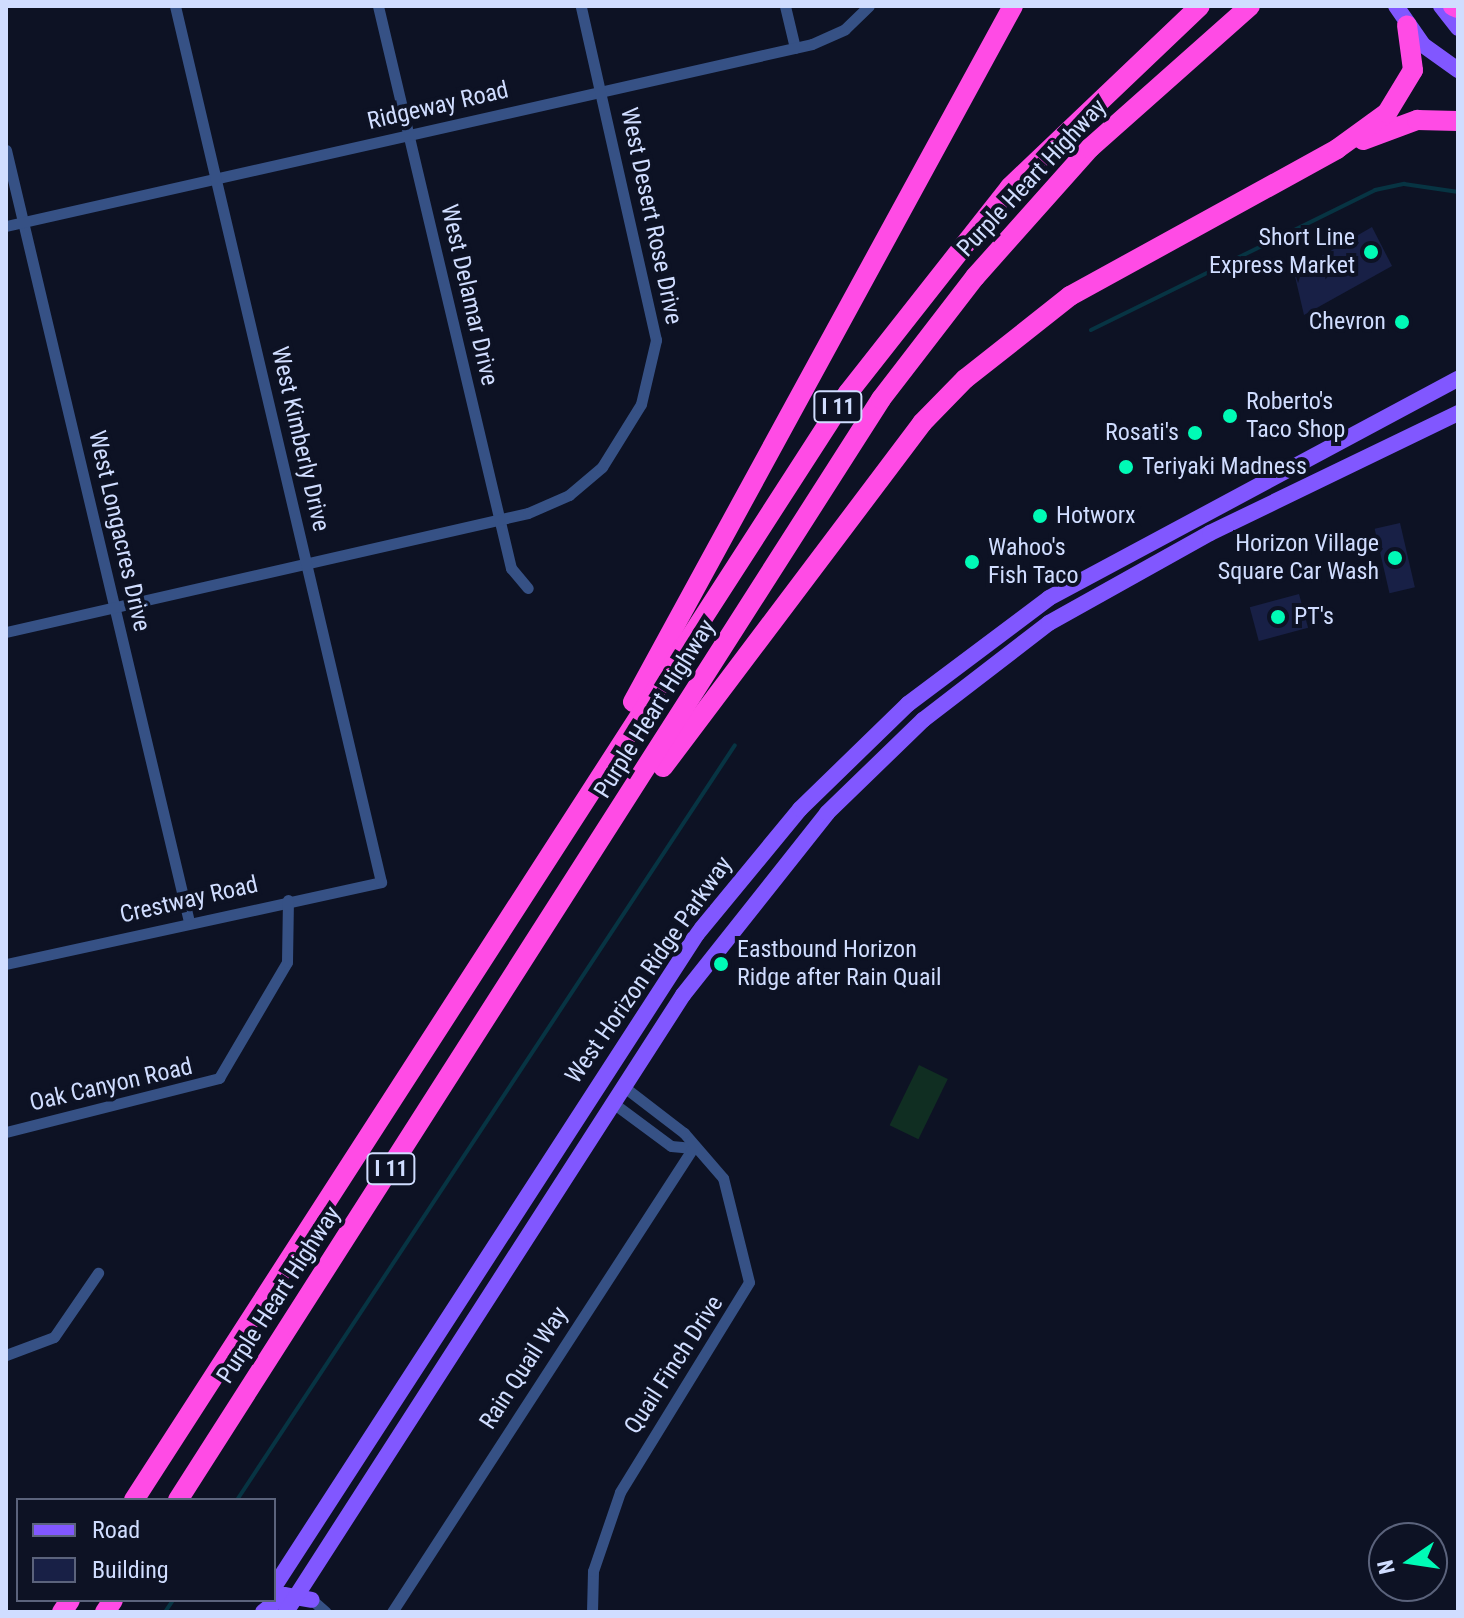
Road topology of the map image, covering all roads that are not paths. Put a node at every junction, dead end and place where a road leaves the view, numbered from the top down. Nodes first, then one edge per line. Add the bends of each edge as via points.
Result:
1 (175, 6) edge
2 (378, 6) edge
3 (581, 6) edge
4 (785, 6) edge
5 (869, 6) edge
6 (1013, 6) edge
7 (1200, 6) edge
8 (1250, 6) edge
9 (1396, 6) edge
10 (1441, 6) edge
11 (1407, 25) junction
12 (1458, 28) edge
13 (795, 48) junction
14 (1458, 70) edge
15 (601, 92) junction
16 (1458, 121) edge
17 (409, 135) junction
18 (1337, 149) junction
19 (6, 150) edge
20 (215, 179) junction
21 (23, 222) junction
22 (6, 226) edge
23 (1458, 379) edge
24 (1458, 413) edge
25 (1316, 454) junction
26 (1328, 478) junction
27 (499, 519) junction
28 (1133, 551) junction
29 (307, 564) junction
30 (1143, 569) junction
31 (528, 588) dead end
32 (114, 607) junction
33 (6, 632) edge
34 (995, 636) junction
35 (960, 689) junction
36 (795, 815) junction
37 (810, 832) junction
38 (605, 839) junction
39 (544, 863) junction
40 (381, 882) joint
41 (288, 900) junction
42 (189, 922) junction
43 (6, 964) edge
44 (662, 986) junction
45 (623, 1086) junction
46 (613, 1103) junction
47 (6, 1132) edge
48 (693, 1148) junction
49 (98, 1273) dead end
50 (6, 1355) edge
51 (135, 1498) edge
52 (179, 1498) edge
53 (276, 1584) edge
54 (305, 1597) junction
55 (260, 1612) edge
56 (286, 1612) edge
57 (326, 1612) edge
58 (392, 1612) edge
59 (592, 1612) edge

1 - 20 street, West Kimberly Drive
2 - 17 street, West Delamar Drive
3 - 15 street, West Desert Rose Drive
4 - 13 street
5 - 13 street, Ridgeway Road via 837,35
6 - 39 highway
7 - 39 highway, Purple Heart Highway / I 11 via 1056,137 932,277 848,393
8 - 38 highway, Purple Heart Highway / I 11 via 1090,148 928,338 827,480
9 - 11 main road
10 - 12 main road
11 - 14 main road
11 - 18 highway via 1414,57 1403,95
13 - 15 street, Ridgeway Road
15 - 17 street, Ridgeway Road
15 - 27 street, West Desert Rose Drive via 656,340 651,377 627,432 569,495
16 - 18 highway via 1417,120
17 - 20 street, Ridgeway Road
17 - 27 street, West Delamar Drive
18 - 38 highway via 1070,296 965,379 922,423
19 - 21 street, West Longacres Drive
20 - 21 street, Ridgeway Road
20 - 29 street, West Kimberly Drive
21 - 22 street, Ridgeway Road
21 - 32 street, West Longacres Drive
23 - 25 main road, West Horizon Ridge Parkway
24 - 26 main road, West Horizon Ridge Parkway
25 - 26 main road
25 - 28 main road, West Horizon Ridge Parkway
26 - 30 main road, West Horizon Ridge Parkway
27 - 29 street, West Desert Rose Drive
27 - 31 street, West Delamar Drive via 511,568
28 - 30 main road
28 - 34 main road, West Horizon Ridge Parkway
29 - 32 street, West Desert Rose Drive
29 - 40 street, West Kimberly Drive
30 - 35 main road, West Horizon Ridge Parkway via 1032,635
32 - 33 street, West Desert Rose Drive
32 - 42 street, West Longacres Drive
34 - 35 main road via 989,651 958,675
34 - 36 main road, West Horizon Ridge Parkway via 908,704
35 - 37 main road, West Horizon Ridge Parkway
36 - 37 main road
36 - 44 main road, West Horizon Ridge Parkway
37 - 45 main road, West Horizon Ridge Parkway via 720,941
38 - 52 highway, Purple Heart Highway / I 11
39 - 51 highway, Purple Heart Highway / I 11
40 - 41 street, Crestway Road
41 - 42 street, Crestway Road
41 - 47 street, Oak Canyon Road via 287,962 219,1078
42 - 43 street, Crestway Road
44 - 46 main road via 657,1009 610,1084
44 - 53 main road, West Horizon Ridge Parkway
45 - 46 main road, West Horizon Ridge Parkway
45 - 48 street, Quail Finch Drive via 684,1133
46 - 48 street, Quail Finch Drive via 671,1146
46 - 54 main road, West Horizon Ridge Parkway via 310,1574
48 - 58 street, Rain Quail Way
48 - 59 street, Quail Finch Drive via 723,1178 749,1282 620,1492 593,1571
49 - 50 street via 54,1337
54 - 55 main road
54 - 56 main road, West Horizon Ridge Parkway
54 - 57 street

